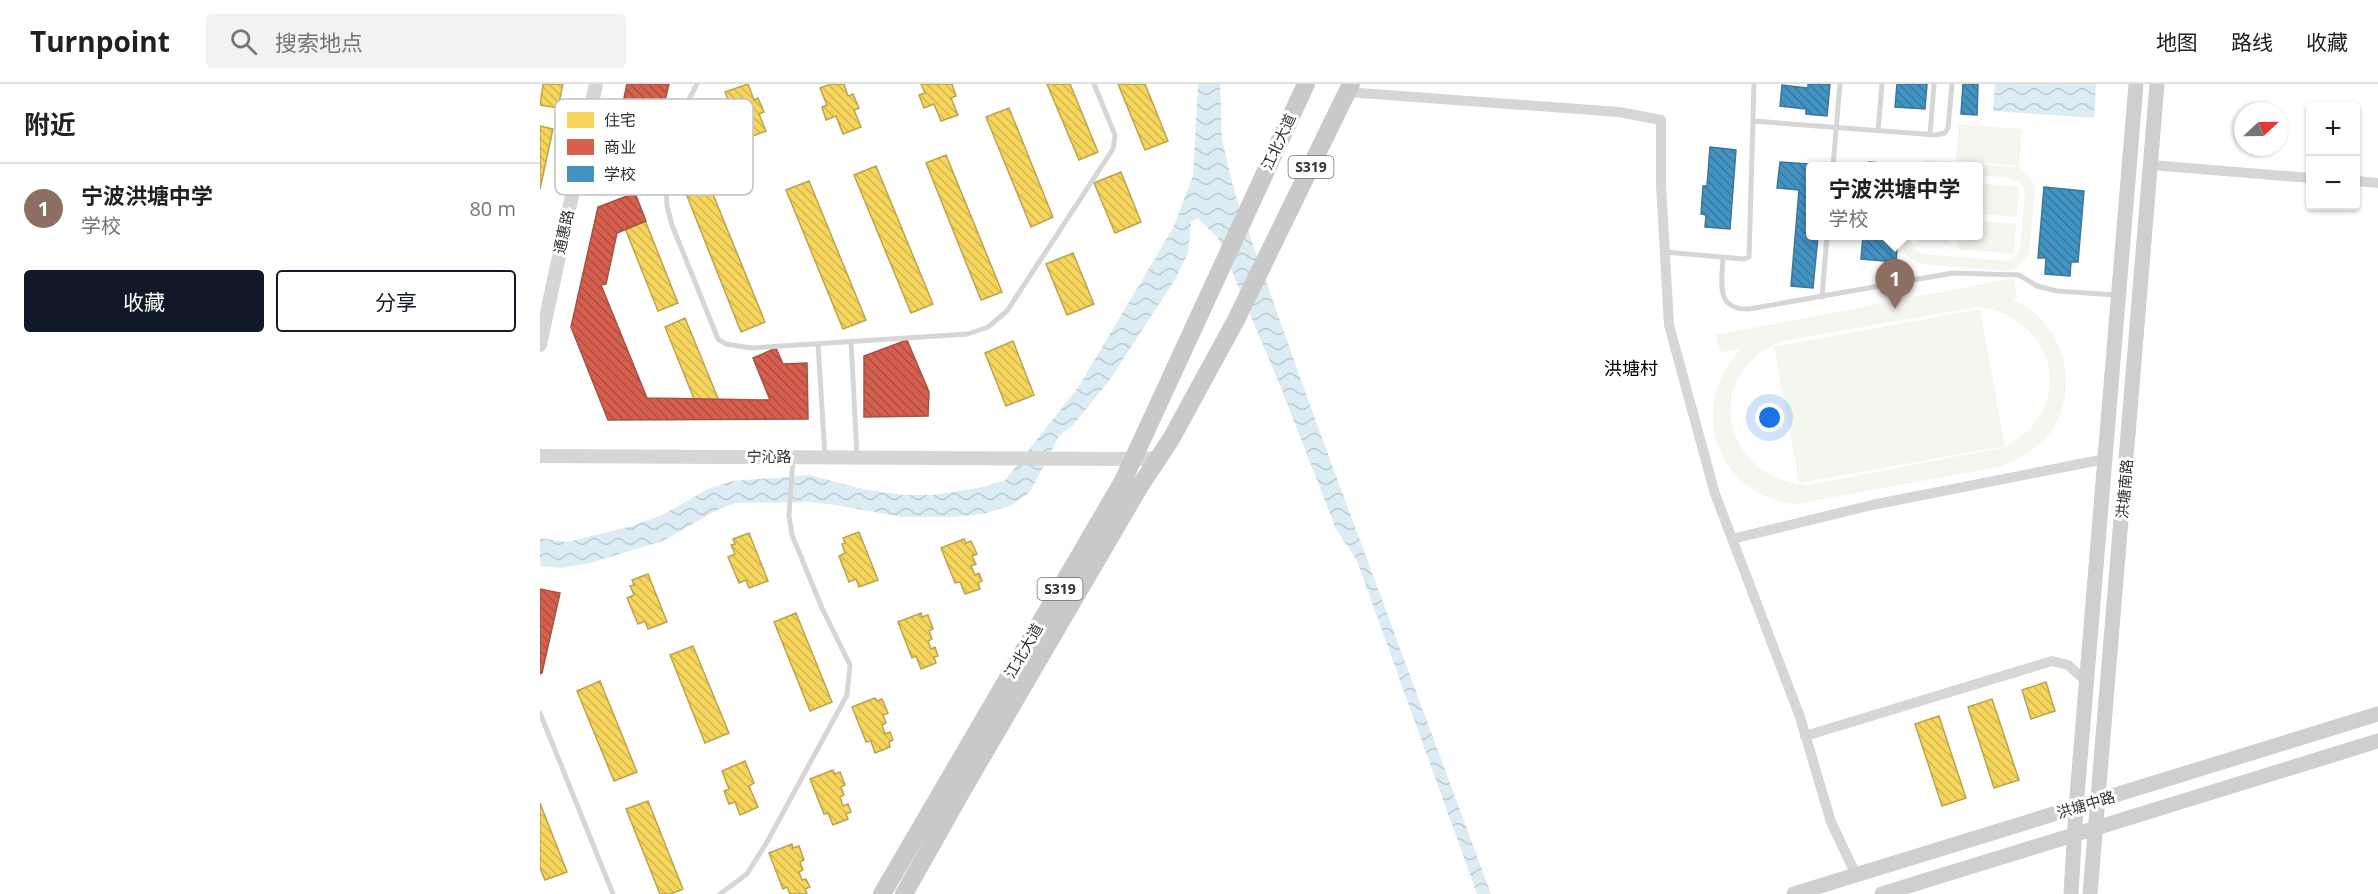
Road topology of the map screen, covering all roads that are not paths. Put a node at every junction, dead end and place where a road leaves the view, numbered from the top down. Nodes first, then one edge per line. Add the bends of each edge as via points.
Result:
1 (596, 84) edge
2 (697, 84) edge
3 (1094, 84) edge
4 (1306, 84) edge
5 (1754, 84) edge
6 (1840, 84) edge
7 (1882, 84) edge
8 (1934, 84) edge
9 (1952, 84) edge
10 (2136, 84) edge
11 (2157, 84) edge
12 (1349, 88) edge
13 (593, 99) edge
14 (689, 99) edge
15 (1753, 122) junction
16 (1836, 128) junction
17 (1878, 131) junction
18 (1930, 135) junction
19 (1833, 162) edge
20 (2151, 165) junction
21 (2306, 178) edge
22 (2360, 181) edge
23 (2378, 183) edge
24 (573, 195) edge
25 (666, 195) edge
26 (1827, 240) edge
27 (1665, 252) junction
28 (1723, 257) junction
29 (2118, 295) junction
30 (1822, 297) junction
31 (851, 341) junction
32 (818, 344) junction
33 (540, 345) edge
34 (540, 456) edge
35 (793, 457) junction
36 (825, 458) junction
37 (857, 458) junction
38 (1161, 458) junction
39 (1133, 459) junction
40 (2105, 459) junction
41 (1732, 539) junction
42 (2086, 681) junction
43 (540, 713) edge
44 (2378, 714) edge
45 (1805, 736) junction
46 (2378, 741) edge
47 (2098, 801) junction
48 (2076, 808) junction
49 (2094, 829) junction
50 (2075, 836) junction
51 (1856, 875) junction
52 (613, 894) edge
53 (720, 894) edge
54 (882, 894) edge
55 (904, 894) edge
56 (1794, 894) edge
57 (1882, 894) edge
58 (2071, 894) edge
59 (2090, 894) edge

1 - 13 street, 通惠路
2 - 14 lane
3 - 31 lane via 1115,135 1113,149 1007,312 988,327 968,334
4 - 39 main road, 江北大道 / S319
5 - 15 lane
6 - 16 lane
7 - 17 lane
8 - 18 lane
9 - 18 lane via 1948,128 1945,133
10 - 29 main road, 洪塘南路
11 - 20 main road, 洪塘南路
12 - 27 street via 1619,112 1661,120
12 - 38 main road, 江北大道 / S319 via 1236,320
15 - 16 lane
15 - 28 lane via 1749,257
16 - 17 lane
16 - 19 lane
17 - 18 lane
20 - 21 street
20 - 47 main road, 洪塘南路
22 - 23 street
24 - 33 street, 通惠路
25 - 32 lane via 672,225 718,339 751,348
26 - 30 lane
27 - 28 lane
27 - 41 street via 1669,325
28 - 30 lane via 1722,292 1726,304 1736,310
29 - 30 lane via 2057,291 2019,275 1973,272
29 - 40 main road, 洪塘南路
31 - 32 lane
31 - 37 lane
32 - 36 lane
34 - 35 street, 宁沁路
35 - 36 street, 宁沁路
35 - 53 lane via 789,516 792,535 850,665 847,695 747,874
36 - 37 street, 宁沁路
37 - 39 street, 宁沁路
38 - 39 street, 宁沁路
38 - 55 main road, 江北大道 / S319 via 1140,486
39 - 54 main road, 江北大道 / S319 via 1124,481
40 - 41 street via 1872,505
40 - 42 main road, 洪塘南路
41 - 45 street
42 - 45 street via 2068,665 2052,662
42 - 48 main road, 洪塘南路
43 - 52 lane
44 - 47 main road, 洪塘中路
45 - 51 street via 1831,822
46 - 49 main road, 洪塘中路
47 - 48 main road, 洪塘中路
47 - 49 main road, 洪塘南路
48 - 50 main road, 洪塘南路
48 - 51 main road, 洪塘中路
49 - 50 main road, 洪塘中路
49 - 59 main road, 洪塘南路
50 - 57 main road, 洪塘中路
50 - 58 main road, 洪塘南路
51 - 56 main road, 洪塘中路

